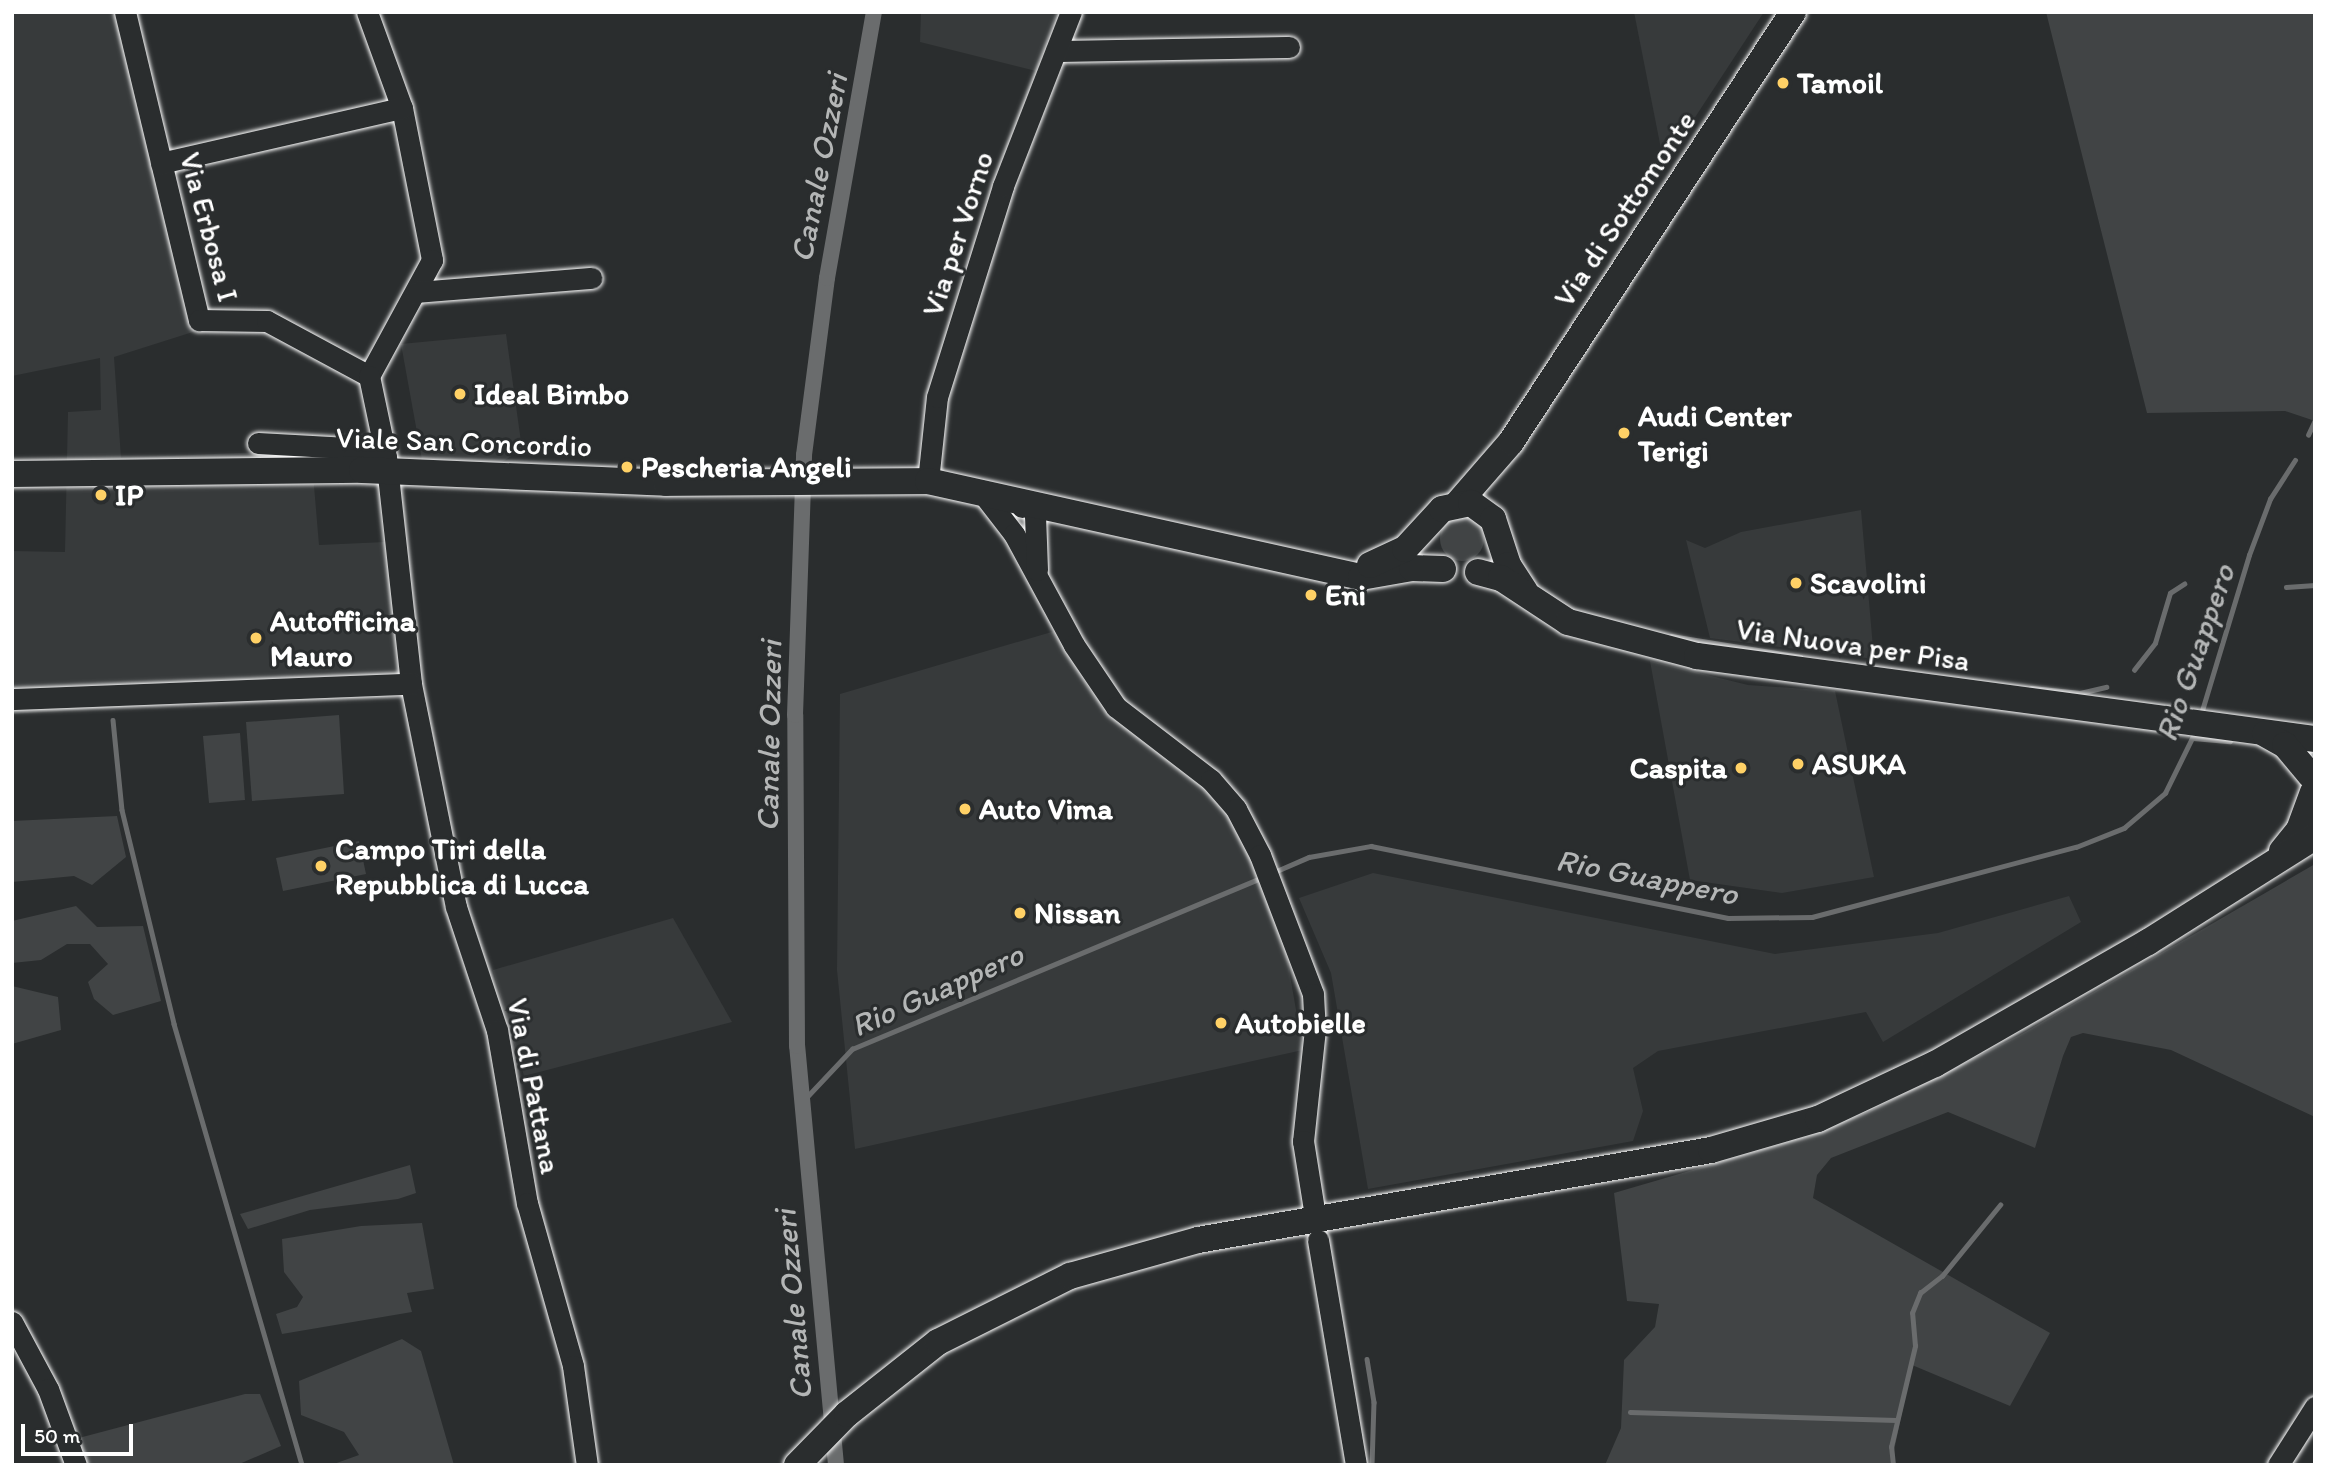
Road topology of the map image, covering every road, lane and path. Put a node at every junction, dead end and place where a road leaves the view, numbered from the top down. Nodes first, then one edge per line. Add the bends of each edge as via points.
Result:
1 (125, 12) edge
2 (367, 12) edge
3 (1071, 12) edge
4 (1793, 12) edge
5 (1289, 47) dead end
6 (1056, 51) junction
7 (402, 108) junction
8 (161, 163) junction
9 (591, 278) dead end
10 (416, 292) junction
11 (369, 376) junction
12 (1511, 442) junction
13 (258, 443) dead end
14 (385, 460) junction
15 (12, 474) edge
16 (928, 481) junction
17 (980, 490) junction
18 (1028, 501) junction
19 (1458, 502) junction
20 (1078, 513) junction
21 (1428, 527) junction
22 (1496, 527) junction
23 (1014, 534) junction
24 (1035, 540) junction
25 (1326, 568) junction
26 (1443, 569) junction
27 (1478, 572) junction
28 (1037, 576) junction
29 (1529, 598) junction
30 (411, 684) junction
31 (12, 699) edge
32 (2263, 733) junction
33 (2315, 739) edge
34 (2313, 782) edge
35 (2315, 836) edge
36 (2274, 860) junction
37 (1314, 1210) dead end
38 (1318, 1240) dead end
39 (12, 1322) edge
40 (2315, 1407) edge
41 (76, 1465) edge
42 (587, 1465) edge
43 (797, 1465) edge
44 (1356, 1465) edge
45 (2278, 1465) edge

1 - 8 street, Via Erbosa I
2 - 7 street
3 - 6 street, Via per Vorno
4 - 12 main road, Via di Sottomonte
5 - 6 street
6 - 16 street, Via per Vorno via 1003,186 937,397
7 - 8 street
7 - 10 street via 432,260
8 - 11 street, Via Erbosa I via 199,320 267,321
9 - 10 street
10 - 11 street
11 - 14 street, Via di Pattana
12 - 19 main road
12 - 22 main road via 1494,485
13 - 14 street
14 - 15 main road, Viale San Concordio
14 - 16 main road, Viale San Concordio via 666,483
14 - 30 street, Via di Pattana
16 - 17 main road, Viale San Concordio
17 - 18 main road, Viale San Concordio
17 - 23 street
18 - 20 main road, Viale San Concordio
18 - 23 street via 1016,513
18 - 24 street via 1035,515
19 - 21 main road via 1442,509
19 - 22 main road via 1480,507
20 - 24 street
20 - 25 main road
21 - 25 main road via 1387,559
21 - 26 main road via 1429,554
22 - 27 main road via 1494,557
22 - 29 main road via 1508,565
23 - 28 street
24 - 28 street
25 - 26 main road via 1361,577 1412,568
26 - 27 main road via 1466,575
27 - 29 main road, Via Nuova per Pisa via 1501,578
28 - 37 street via 1116,707 1211,780 1236,809 1260,855 1312,994 1315,1029 1303,1142
29 - 32 main road, Via Nuova per Pisa via 1586,629 1697,656
30 - 31 street
30 - 42 street, Via di Pattana via 456,907 497,1030 527,1203 573,1366
32 - 33 main road
32 - 34 main road via 2279,740
34 - 36 main road via 2300,830
35 - 36 main road
36 - 43 main road via 2148,942 1935,1064 1818,1119 1711,1150 1393,1203 1127,1258 1061,1280 979,1319 881,1385
38 - 44 street
39 - 41 street via 48,1389
40 - 45 street

